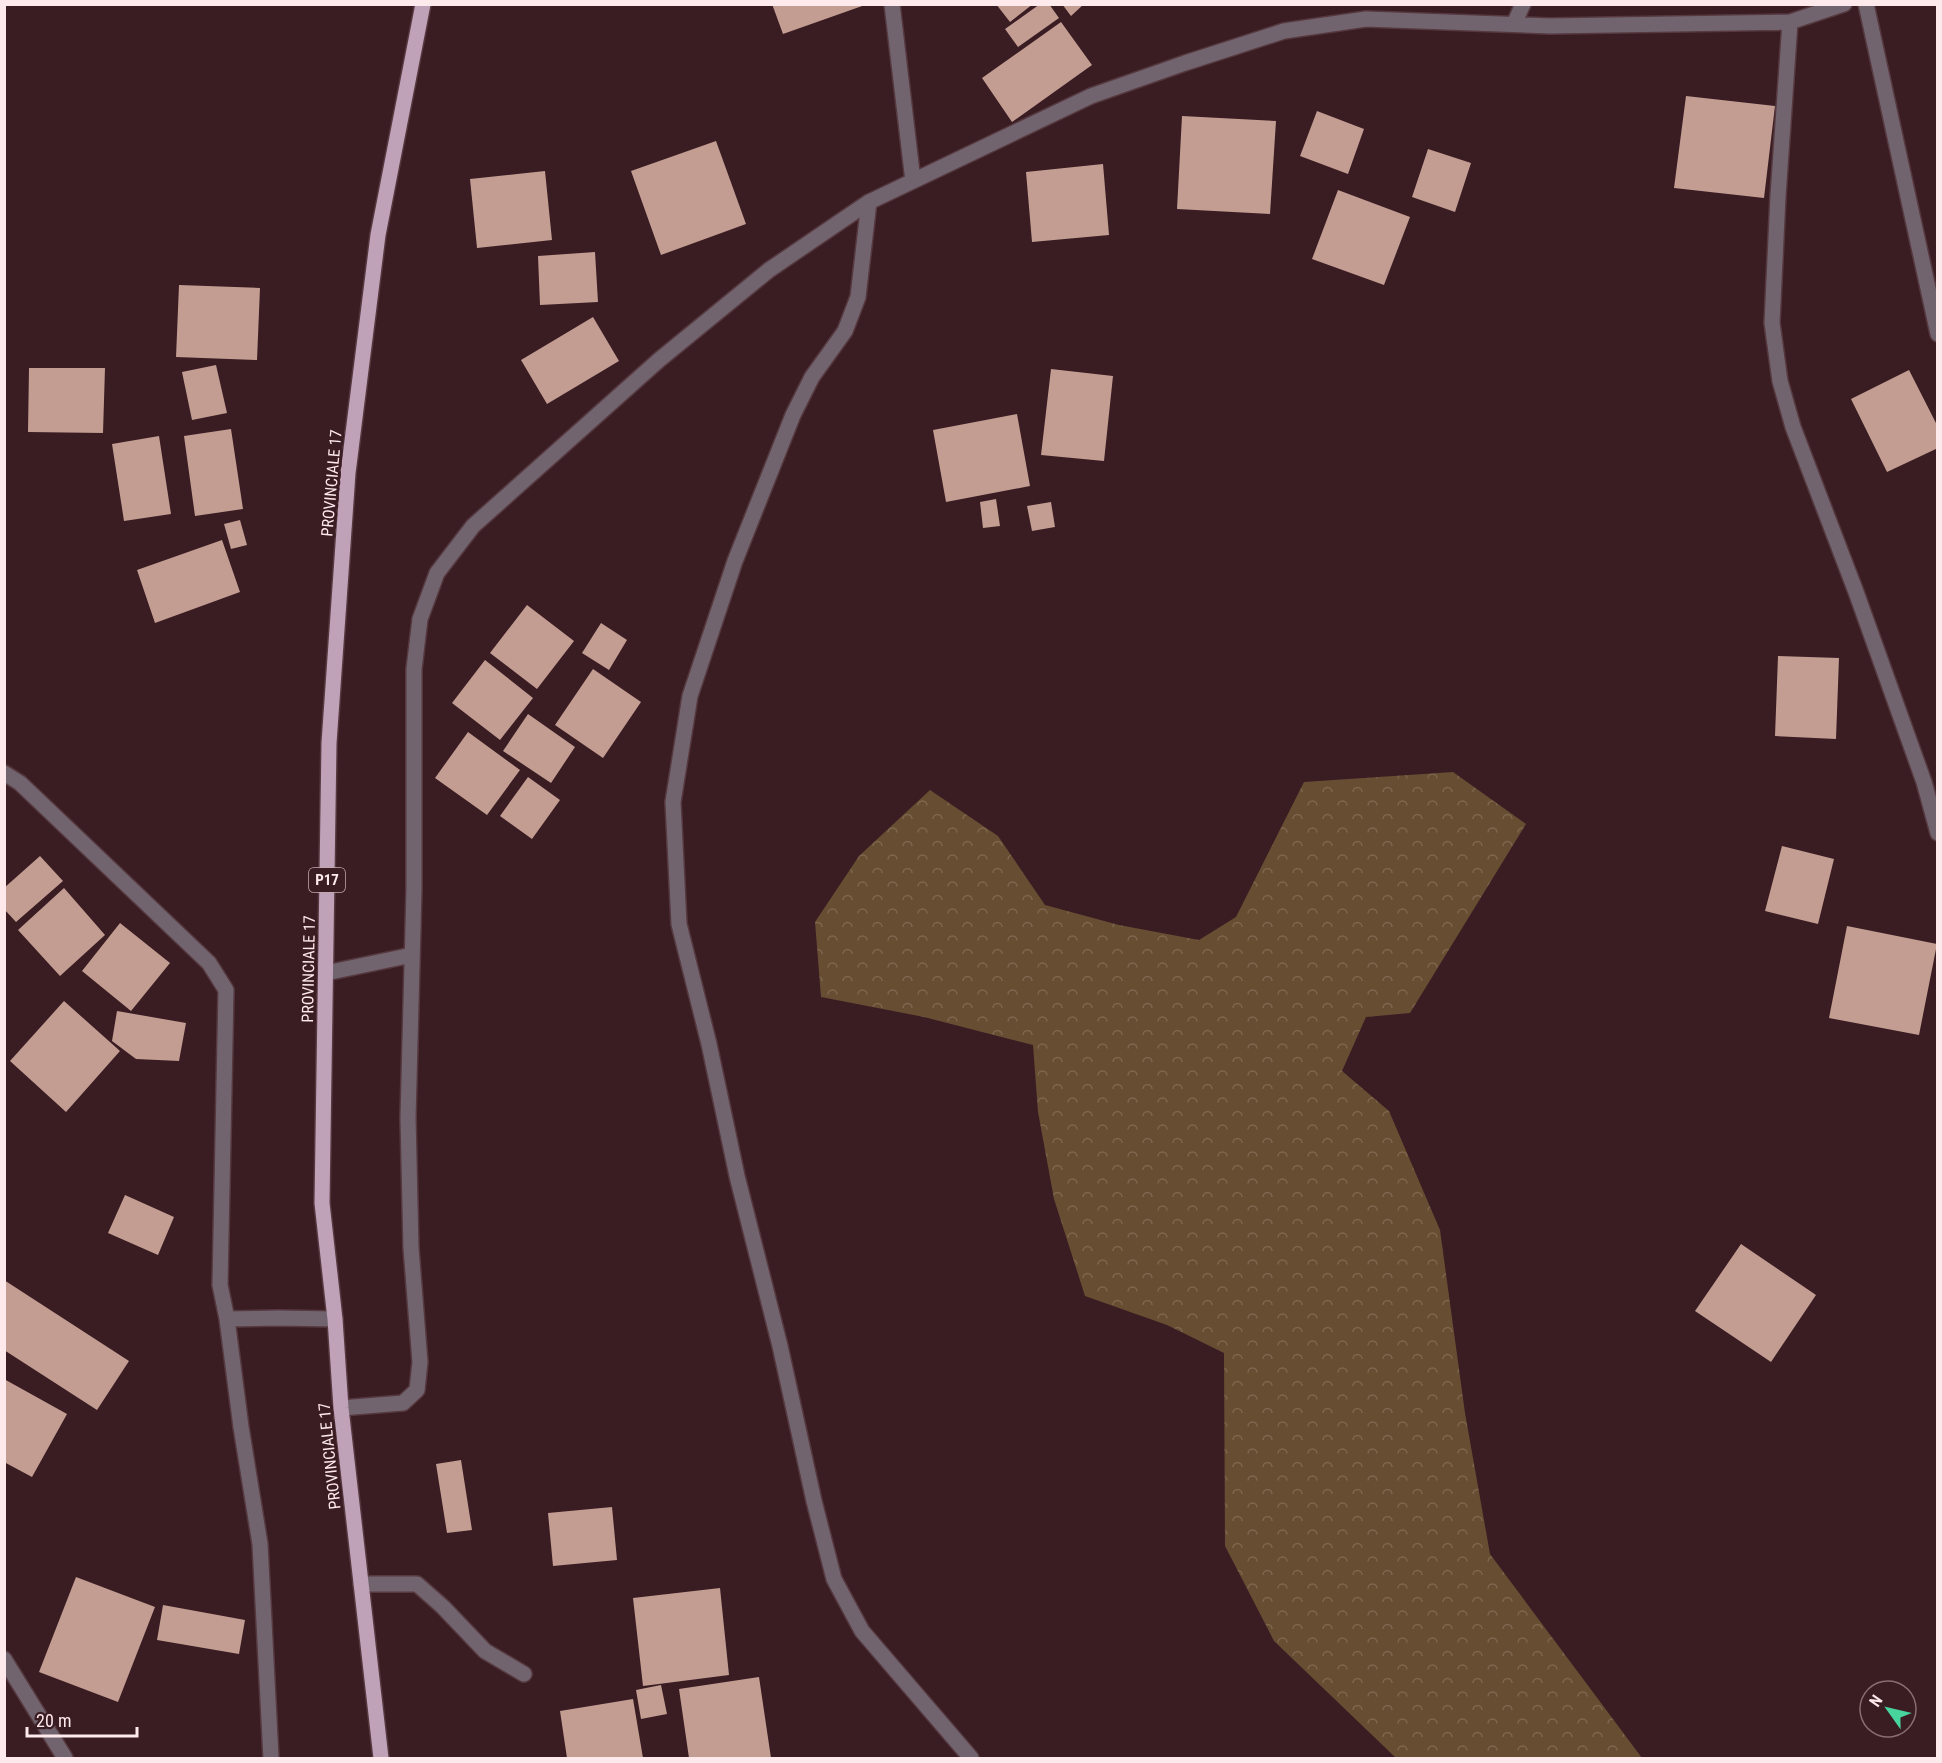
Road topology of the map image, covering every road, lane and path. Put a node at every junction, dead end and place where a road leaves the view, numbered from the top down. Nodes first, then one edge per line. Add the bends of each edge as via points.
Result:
1 (423, 4) edge
2 (892, 4) edge
3 (1523, 4) edge
4 (1844, 4) edge
5 (1866, 4) edge
6 (1790, 22) junction
7 (1514, 24) junction
8 (913, 181) junction
9 (869, 202) junction
10 (1938, 334) edge
11 (4, 772) edge
12 (1938, 832) edge
13 (412, 955) junction
14 (326, 973) junction
15 (227, 1319) junction
16 (335, 1319) junction
17 (341, 1408) junction
18 (361, 1584) junction
19 (4, 1659) edge
20 (524, 1674) dead end
21 (64, 1758) edge
22 (271, 1758) edge
23 (381, 1758) edge
24 (972, 1758) edge

1 - 14 main road, PROVINCIALE 17 / P17 via 378,235 348,473 329,743
2 - 8 street
3 - 7 street
4 - 6 street
5 - 10 street
6 - 7 street
6 - 12 street via 1773,323 1780,381 1793,427 1924,782
7 - 8 street via 1366,19 1284,31 1091,96
8 - 9 street
9 - 13 street via 770,270 659,360 473,526 437,573 420,619 414,669
9 - 24 street via 858,297 845,331 812,377 793,415 735,561 690,696 673,802 680,924 834,1579 862,1631
11 - 15 street via 209,963 226,990 220,1286
13 - 14 street
13 - 17 street via 408,1118 411,1248 420,1362 417,1390 403,1403
14 - 16 main road, PROVINCIALE 17 / P17 via 322,1203
15 - 16 street
15 - 22 street via 260,1544
16 - 17 main road, PROVINCIALE 17 / P17
17 - 18 main road, PROVINCIALE 17 / P17
18 - 20 street via 417,1584 485,1652
18 - 23 main road, PROVINCIALE 17 / P17
19 - 21 street

